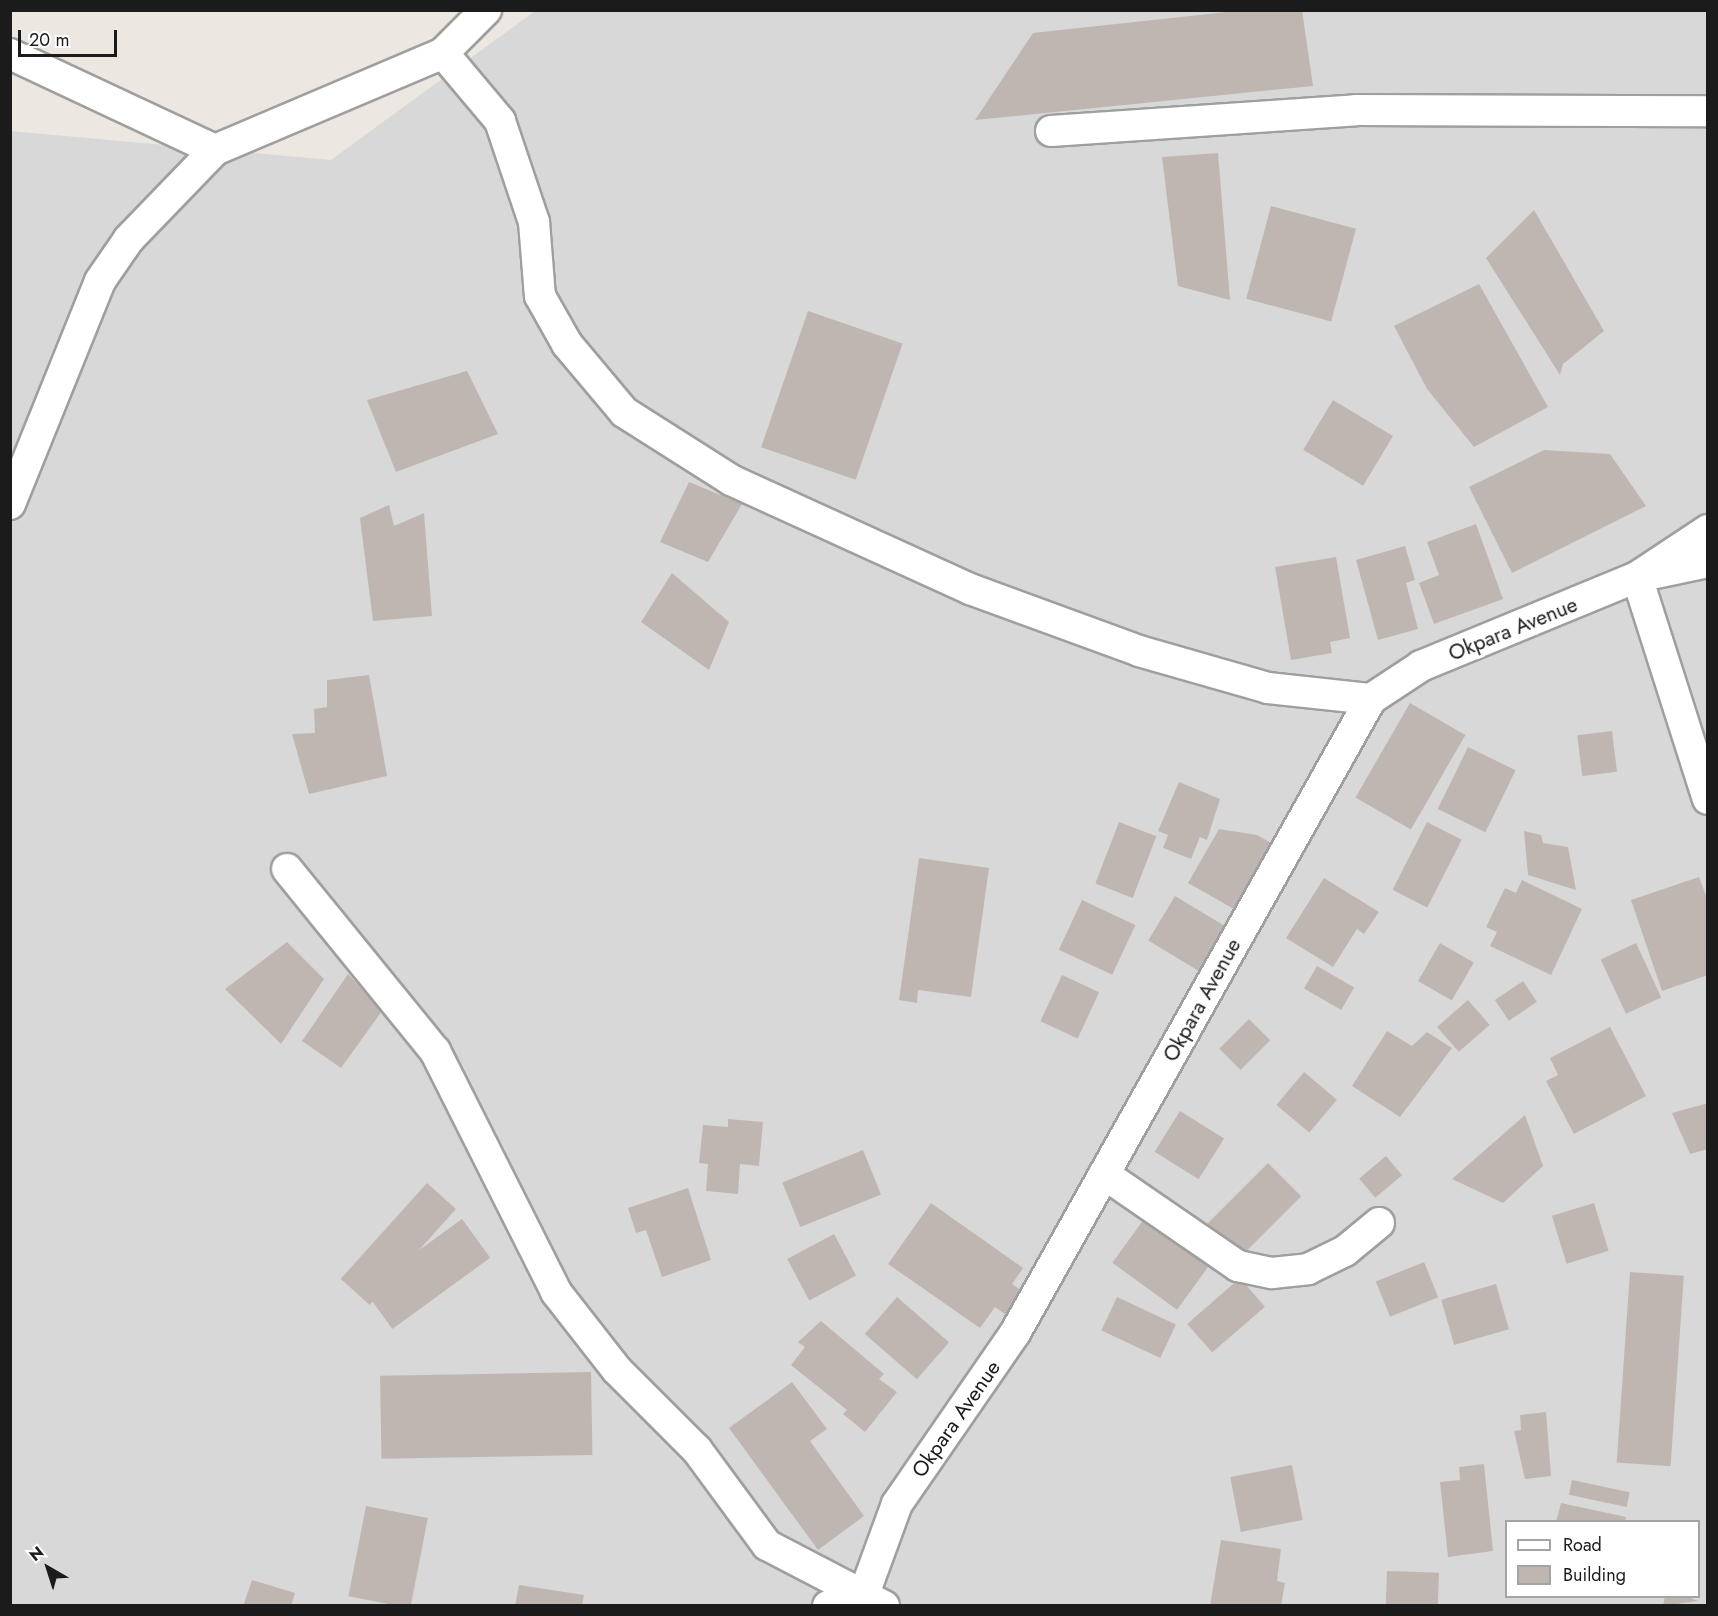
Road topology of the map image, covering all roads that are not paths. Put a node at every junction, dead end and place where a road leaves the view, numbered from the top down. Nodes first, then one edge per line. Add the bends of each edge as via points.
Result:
1 (486, 10) edge
2 (443, 53) junction
3 (10, 54) edge
4 (1707, 111) edge
5 (1051, 131) dead end
6 (215, 150) junction
7 (10, 504) edge
8 (1707, 530) edge
9 (1707, 562) edge
10 (1637, 577) junction
11 (1371, 699) junction
12 (1707, 799) edge
13 (287, 868) dead end
14 (1104, 1174) junction
15 (1378, 1223) dead end
16 (874, 1599) edge
17 (828, 1605) edge

1 - 2 street
2 - 6 street
2 - 11 street via 500,122 534,222 540,296 567,344 624,412 731,480 970,589 1139,651 1268,688
3 - 6 street
4 - 5 street via 1356,110
6 - 7 street via 129,239 100,281
8 - 10 street, Okpara Avenue
9 - 10 street
10 - 11 street, Okpara Avenue via 1421,666
10 - 12 street
11 - 14 street, Okpara Avenue
13 - 16 street via 435,1052 556,1292 617,1370 697,1450 767,1545
14 - 15 street via 1238,1266 1272,1273 1308,1269 1345,1251
14 - 16 street, Okpara Avenue via 1014,1333 897,1504
16 - 17 street

